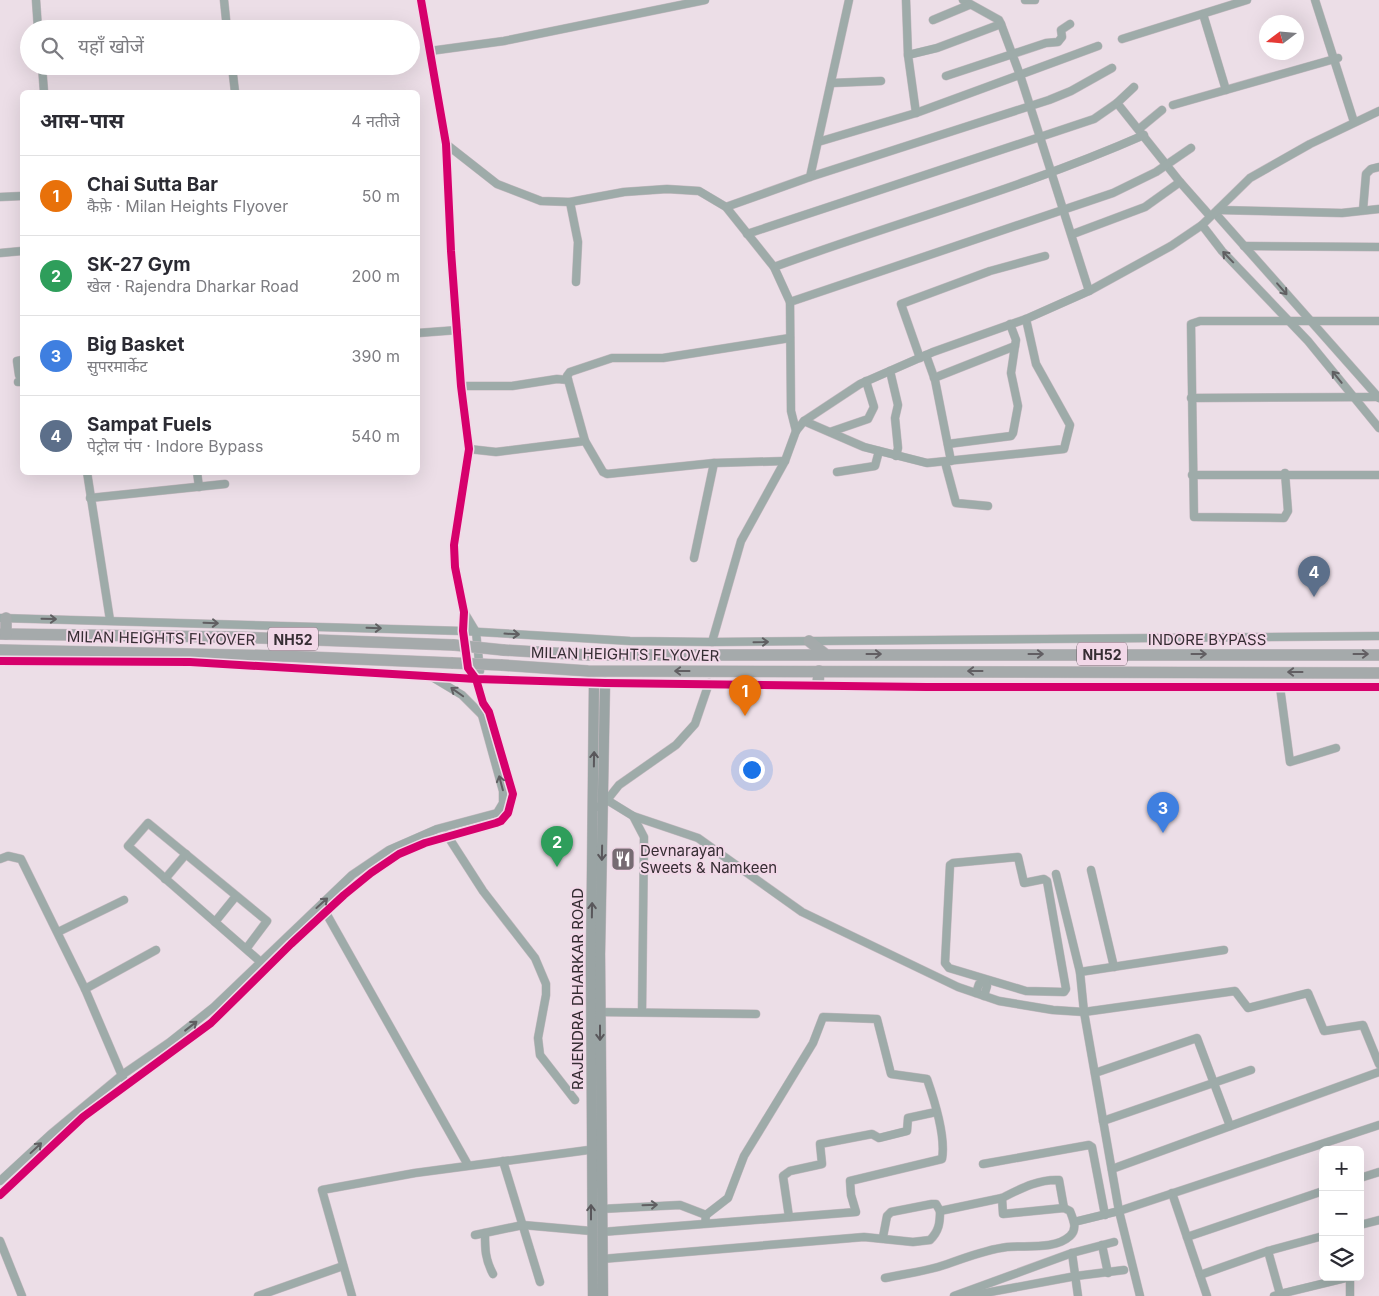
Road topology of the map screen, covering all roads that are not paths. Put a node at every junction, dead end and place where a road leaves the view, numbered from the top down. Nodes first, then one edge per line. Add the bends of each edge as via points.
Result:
1 (36, 0) edge
2 (224, 0) edge
3 (421, 0) edge
4 (705, 0) edge
5 (849, 0) edge
6 (906, 0) edge
7 (1025, 0) edge
8 (1035, 0) edge
9 (1247, 0) edge
10 (1315, 0) edge
11 (1320, 0) edge
12 (966, 2) edge
13 (1203, 14) junction
14 (37, 20) edge
15 (226, 20) edge
16 (933, 20) dead end
17 (1001, 24) junction
18 (1070, 24) dead end
19 (1122, 39) dead end
20 (1098, 46) dead end
21 (430, 51) junction
22 (1013, 54) junction
23 (908, 55) junction
24 (1336, 59) junction
25 (1112, 68) dead end
26 (43, 75) edge
27 (233, 75) edge
28 (1020, 75) junction
29 (946, 76) dead end
30 (881, 81) dead end
31 (832, 83) junction
32 (1134, 87) dead end
33 (44, 90) edge
34 (235, 90) edge
35 (1226, 90) junction
36 (1117, 103) junction
37 (1173, 105) dead end
38 (1030, 106) junction
39 (1162, 110) dead end
40 (1379, 111) edge
41 (916, 113) junction
42 (1354, 122) junction
43 (1141, 132) junction
44 (1040, 137) junction
45 (818, 142) junction
46 (446, 144) junction
47 (1190, 148) dead end
48 (1166, 166) junction
49 (1379, 167) edge
50 (1050, 174) junction
51 (810, 178) junction
52 (1180, 182) junction
53 (0, 196) edge
54 (20, 196) edge
55 (570, 202) junction
56 (726, 207) junction
57 (1379, 209) edge
58 (1363, 210) junction
59 (1063, 211) junction
60 (1214, 213) junction
61 (1202, 225) junction
62 (747, 234) junction
63 (1073, 234) junction
64 (1244, 246) junction
65 (1379, 247) edge
66 (20, 251) edge
67 (0, 253) edge
68 (1045, 256) dead end
69 (774, 267) junction
70 (576, 282) dead end
71 (1089, 291) junction
72 (790, 302) junction
73 (1026, 318) junction
74 (1310, 321) junction
75 (1290, 322) junction
76 (1379, 322) edge
77 (1010, 324) junction
78 (458, 330) junction
79 (420, 334) edge
80 (790, 338) junction
81 (1015, 346) junction
82 (923, 356) junction
83 (20, 360) edge
84 (890, 371) junction
85 (934, 378) junction
86 (20, 380) edge
87 (568, 380) junction
88 (866, 381) junction
89 (461, 386) junction
90 (1191, 398) junction
91 (1353, 398) junction
92 (1379, 398) edge
93 (804, 421) junction
94 (1379, 428) edge
95 (796, 431) junction
96 (830, 432) junction
97 (585, 441) junction
98 (948, 444) junction
99 (469, 449) junction
100 (879, 451) junction
101 (896, 456) junction
102 (785, 461) junction
103 (948, 461) junction
104 (714, 464) junction
105 (837, 472) dead end
106 (1285, 474) junction
107 (1379, 474) edge
108 (87, 475) edge
109 (197, 475) edge
110 (1192, 475) junction
111 (226, 484) dead end
112 (199, 487) junction
113 (90, 498) junction
114 (988, 506) dead end
115 (694, 558) dead end
116 (464, 612) junction
117 (3, 618) edge
118 (110, 620) junction
119 (463, 631) junction
120 (476, 632) junction
121 (3, 634) edge
122 (1379, 636) edge
123 (809, 641) junction
124 (712, 642) junction
125 (0, 650) edge
126 (825, 654) junction
127 (1379, 654) edge
128 (0, 661) edge
129 (819, 671) junction
130 (1379, 672) edge
131 (429, 675) junction
132 (476, 679) junction
133 (709, 682) junction
134 (594, 683) junction
135 (605, 683) junction
136 (818, 684) junction
137 (1280, 687) junction
138 (1379, 687) edge
139 (483, 704) junction
140 (482, 714) junction
141 (1336, 748) dead end
142 (601, 804) junction
143 (634, 816) junction
144 (447, 835) junction
145 (186, 854) junction
146 (0, 859) edge
147 (1091, 870) dead end
148 (1056, 874) dead end
149 (165, 879) junction
150 (236, 896) junction
151 (124, 900) dead end
152 (326, 913) junction
153 (308, 914) junction
154 (215, 922) junction
155 (315, 922) junction
156 (58, 932) junction
157 (246, 949) junction
158 (156, 950) dead end
159 (1224, 950) dead end
160 (261, 962) junction
161 (1114, 966) junction
162 (268, 968) junction
163 (1080, 972) junction
164 (985, 980) junction
165 (85, 989) junction
166 (1019, 989) junction
167 (976, 993) junction
168 (984, 996) junction
169 (1018, 1004) junction
170 (596, 1012) junction
171 (642, 1012) junction
172 (1084, 1012) junction
173 (756, 1014) dead end
174 (174, 1039) junction
175 (180, 1046) junction
176 (1379, 1064) edge
177 (1251, 1070) dead end
178 (1379, 1072) edge
179 (1095, 1074) junction
180 (122, 1075) junction
181 (1213, 1081) junction
182 (126, 1084) junction
183 (575, 1100) dead end
184 (936, 1112) junction
185 (1103, 1121) junction
186 (1379, 1125) edge
187 (1230, 1126) junction
188 (596, 1149) junction
189 (503, 1161) junction
190 (983, 1164) dead end
191 (468, 1165) junction
192 (1112, 1169) junction
193 (1379, 1172) edge
194 (1364, 1177) edge
195 (0, 1181) edge
196 (1319, 1192) edge
197 (1172, 1193) junction
198 (0, 1195) edge
199 (1002, 1198) junction
200 (601, 1208) junction
201 (1064, 1208) junction
202 (940, 1211) junction
203 (1119, 1211) junction
204 (706, 1215) junction
205 (1105, 1215) junction
206 (789, 1217) junction
207 (1379, 1220) edge
208 (1074, 1222) junction
209 (705, 1224) junction
210 (1364, 1224) edge
211 (522, 1225) junction
212 (596, 1232) junction
213 (486, 1233) junction
214 (475, 1235) dead end
215 (883, 1237) junction
216 (1187, 1237) junction
217 (1319, 1237) edge
218 (0, 1240) edge
219 (1114, 1242) dead end
220 (1102, 1245) junction
221 (1268, 1251) junction
222 (1072, 1254) junction
223 (602, 1259) junction
224 (343, 1266) junction
225 (1124, 1270) dead end
226 (1108, 1273) junction
227 (493, 1274) dead end
228 (1200, 1275) junction
229 (1076, 1276) junction
230 (598, 1278) junction
231 (885, 1278) dead end
232 (1334, 1281) edge
233 (1350, 1281) edge
234 (540, 1282) dead end
235 (1277, 1295) edge
236 (22, 1296) edge
237 (258, 1296) edge
238 (352, 1296) edge
239 (593, 1296) edge
240 (604, 1296) edge
241 (961, 1296) edge
242 (1078, 1296) edge
243 (1140, 1296) edge
244 (1207, 1296) edge
245 (1350, 1296) edge

1 - 14 street
2 - 15 street
3 - 21 street
4 - 21 street via 504,41
5 - 31 street
6 - 23 street
7 - 8 street
9 - 13 street
10 - 24 street
11 - 24 street
12 - 16 street
12 - 17 street
13 - 19 street
13 - 35 street
17 - 22 street
17 - 23 street via 937,48
18 - 22 street via 1061,30 1062,37 1058,42
20 - 28 street
21 - 46 street
22 - 28 street
22 - 29 street
23 - 41 street
24 - 35 street
24 - 42 street
25 - 38 street via 1070,91
26 - 33 street
27 - 34 street
28 - 38 street
28 - 41 street
30 - 31 street
31 - 45 street
32 - 36 street
35 - 37 street
36 - 43 street
36 - 44 street via 1094,119
38 - 44 street
38 - 51 street
39 - 43 street
40 - 42 street
41 - 45 street
42 - 60 street via 1250,178
43 - 48 street
43 - 50 street
44 - 50 street
44 - 62 street
45 - 51 street
46 - 55 street via 497,184 541,201
46 - 78 street
47 - 48 street
48 - 52 street
48 - 59 street via 1133,185
49 - 58 street via 1366,174
50 - 59 street
50 - 69 street
51 - 56 street
52 - 60 street
52 - 63 street via 1145,207
53 - 54 street
55 - 56 street via 624,192 667,189 699,191
55 - 70 street via 578,242
56 - 62 street
57 - 58 street
58 - 60 street via 1342,213
59 - 63 street
59 - 72 street
60 - 61 street
60 - 64 street
61 - 71 street
75 -> 61 street via 1222,251
62 - 69 street
63 - 71 street
64 - 65 street
64 -> 74 street
66 - 67 street
68 - 82 street via 990,271 901,304
69 - 72 street
71 - 73 street
72 - 80 street
73 - 77 street
73 - 103 street via 1036,364 1070,425 1064,449
74 - 75 street
74 - 76 street
74 - 92 street
75 - 90 street via 1200,321 1191,324
91 -> 75 street
77 - 81 street
77 - 82 street
78 - 79 street
78 - 89 street
80 - 87 street via 663,358 612,358 567,373
80 - 95 street via 791,411
81 - 85 street
81 - 98 street via 1011,373 1018,406 1014,433
82 - 84 street
82 - 85 street
83 - 86 street via 17,361
84 - 88 street
84 - 101 street via 898,405
85 - 98 street
87 - 89 street via 512,386
87 - 97 street
88 - 93 street
88 - 96 street via 874,407 868,419
89 - 99 street
90 - 91 street
90 - 110 street
91 - 92 street
91 - 94 street
93 - 95 street
93 - 96 street
95 - 102 street
96 - 100 street
97 - 99 street via 503,451
97 - 104 street via 607,474
98 - 103 street
99 - 116 street via 454,545
100 - 101 street
100 - 105 street via 876,466
101 - 103 street via 927,464
102 - 104 street
102 - 124 street via 741,541
103 - 114 street via 956,503
104 - 115 street
106 - 107 street
106 - 110 street
106 - 110 street via 1288,511 1287,516 1280,518 1194,517
108 - 113 street
109 - 112 street
111 - 112 street
112 - 113 street
113 - 118 street
116 - 119 street
116 - 120 street
117 -> 118 street
117 - 121 highway
118 -> 119 street
119 - 120 street
119 - 132 street via 468,668
120 -> 124 street
120 - 132 street via 480,671
121 - 126 highway, MILAN HEIGHTS FLYOVER / NH52, bridge via 232,637 454,645 587,655
122 - 123 street
124 -> 123 street
123 - 126 highway
129 -> 125 highway, MILAN HEIGHTS FLYOVER / NH52, bridge via 588,671 454,662
126 -> 127 highway, INDORE BYPASS / NH52
128 - 131 street via 190,662
130 -> 129 highway, MILAN HEIGHTS FLYOVER / NH52
129 - 136 highway
131 - 132 street
140 -> 131 street via 462,695
132 - 134 street
132 - 139 street
133 - 135 street
133 - 136 street
133 - 142 street via 695,724 676,745 619,785
134 - 135 street
142 -> 134 main road, RAJENDRA DHARKAR ROAD
135 - 142 main road, RAJENDRA DHARKAR ROAD
136 - 137 street
137 - 138 street
137 - 141 street via 1290,762
139 - 140 street
139 - 144 street via 489,712 508,771 513,794 508,813 502,821
153 -> 140 street via 352,875 388,850 437,828 497,813 503,802 503,791
142 - 143 street
142 - 170 main road, RAJENDRA DHARKAR ROAD
143 - 167 street via 698,838 802,912
143 - 171 street via 644,838
144 - 152 street via 399,854 364,879
144 - 183 street via 483,891 535,958 546,984 538,1038 540,1055
145 - 149 street
145 - 149 street via 148,822 128,846
145 - 150 street
146 - 156 street via 8,856 21,860
147 - 161 street
148 - 163 street
149 - 154 street
150 - 154 street
150 - 157 street via 267,921
151 - 156 street
152 - 155 street
152 - 191 street
153 - 155 street
153 - 160 street
154 - 157 street
155 - 162 street
156 - 165 street
157 - 160 street
158 - 165 street
159 - 161 street
160 - 162 street
174 -> 160 street via 214,1007
161 - 163 street
162 - 175 street via 212,1023
163 - 172 street
164 - 166 street
164 - 166 street via 949,968 945,963 950,865 1018,857 1024,883 1047,881 1066,989 1062,993
164 - 167 street via 979,984
164 - 168 street
165 - 180 street
166 - 169 street
167 - 168 street
168 - 169 street
169 - 172 street
170 - 171 street
170 - 188 main road, RAJENDRA DHARKAR ROAD
171 - 173 street
172 - 176 street via 1235,991 1248,1008 1308,993 1324,1032 1363,1025
172 - 179 street
174 - 175 street
174 - 180 street
175 - 182 street
177 - 181 street
178 - 187 street
179 - 181 street via 1197,1038
179 - 185 street
180 - 182 street
195 -> 180 street
181 - 185 street
181 - 187 street
182 - 198 street via 83,1116
184 - 204 street via 926,1079 891,1074 877,1019 823,1017 813,1043 744,1156 728,1198
184 - 206 street via 908,1118 903,1134 879,1138 872,1134 820,1144 822,1164 782,1176
184 - 206 street via 943,1144 942,1159 850,1181 856,1212
185 - 192 street
186 - 197 street
187 - 192 street
188 - 189 street
188 - 200 main road, RAJENDRA DHARKAR ROAD
212 -> 188 main road, RAJENDRA DHARKAR ROAD
189 - 191 street
189 - 211 street
190 - 205 street via 1090,1145
191 - 224 street via 322,1190
192 - 203 street
193 - 194 street
196 - 216 street
197 - 203 street
197 - 216 street
199 - 201 street via 1003,1214
199 - 201 street via 1040,1182 1059,1180
199 - 202 street
200 -> 204 street via 680,1205
200 - 212 main road, RAJENDRA DHARKAR ROAD
201 - 208 street via 1070,1211
202 - 215 street via 936,1234 930,1240 913,1242
202 - 215 street via 936,1204 932,1204 890,1212 886,1216
203 - 205 street
203 - 243 street
204 - 209 street
205 - 208 street
206 - 209 street
207 - 210 street
208 - 231 street via 1071,1236 1059,1242 972,1254 939,1267
209 - 212 street
211 - 212 street
211 - 213 street
211 - 234 street
212 - 223 main road, RAJENDRA DHARKAR ROAD
212 - 230 main road, RAJENDRA DHARKAR ROAD
213 - 214 street
213 - 227 street via 485,1256
215 - 223 street
216 - 228 street
217 - 221 street
218 - 236 street
219 - 220 street
220 - 222 street
220 - 226 street
221 - 228 street
221 - 235 street
222 - 229 street
222 - 241 street via 972,1288
223 - 230 main road, RAJENDRA DHARKAR ROAD
224 - 237 street
224 - 238 street
225 - 226 street
226 - 229 street
228 - 244 street
229 - 241 street
229 - 242 street
230 - 239 main road, RAJENDRA DHARKAR ROAD
230 - 240 main road, RAJENDRA DHARKAR ROAD
232 - 235 street
233 - 245 street

